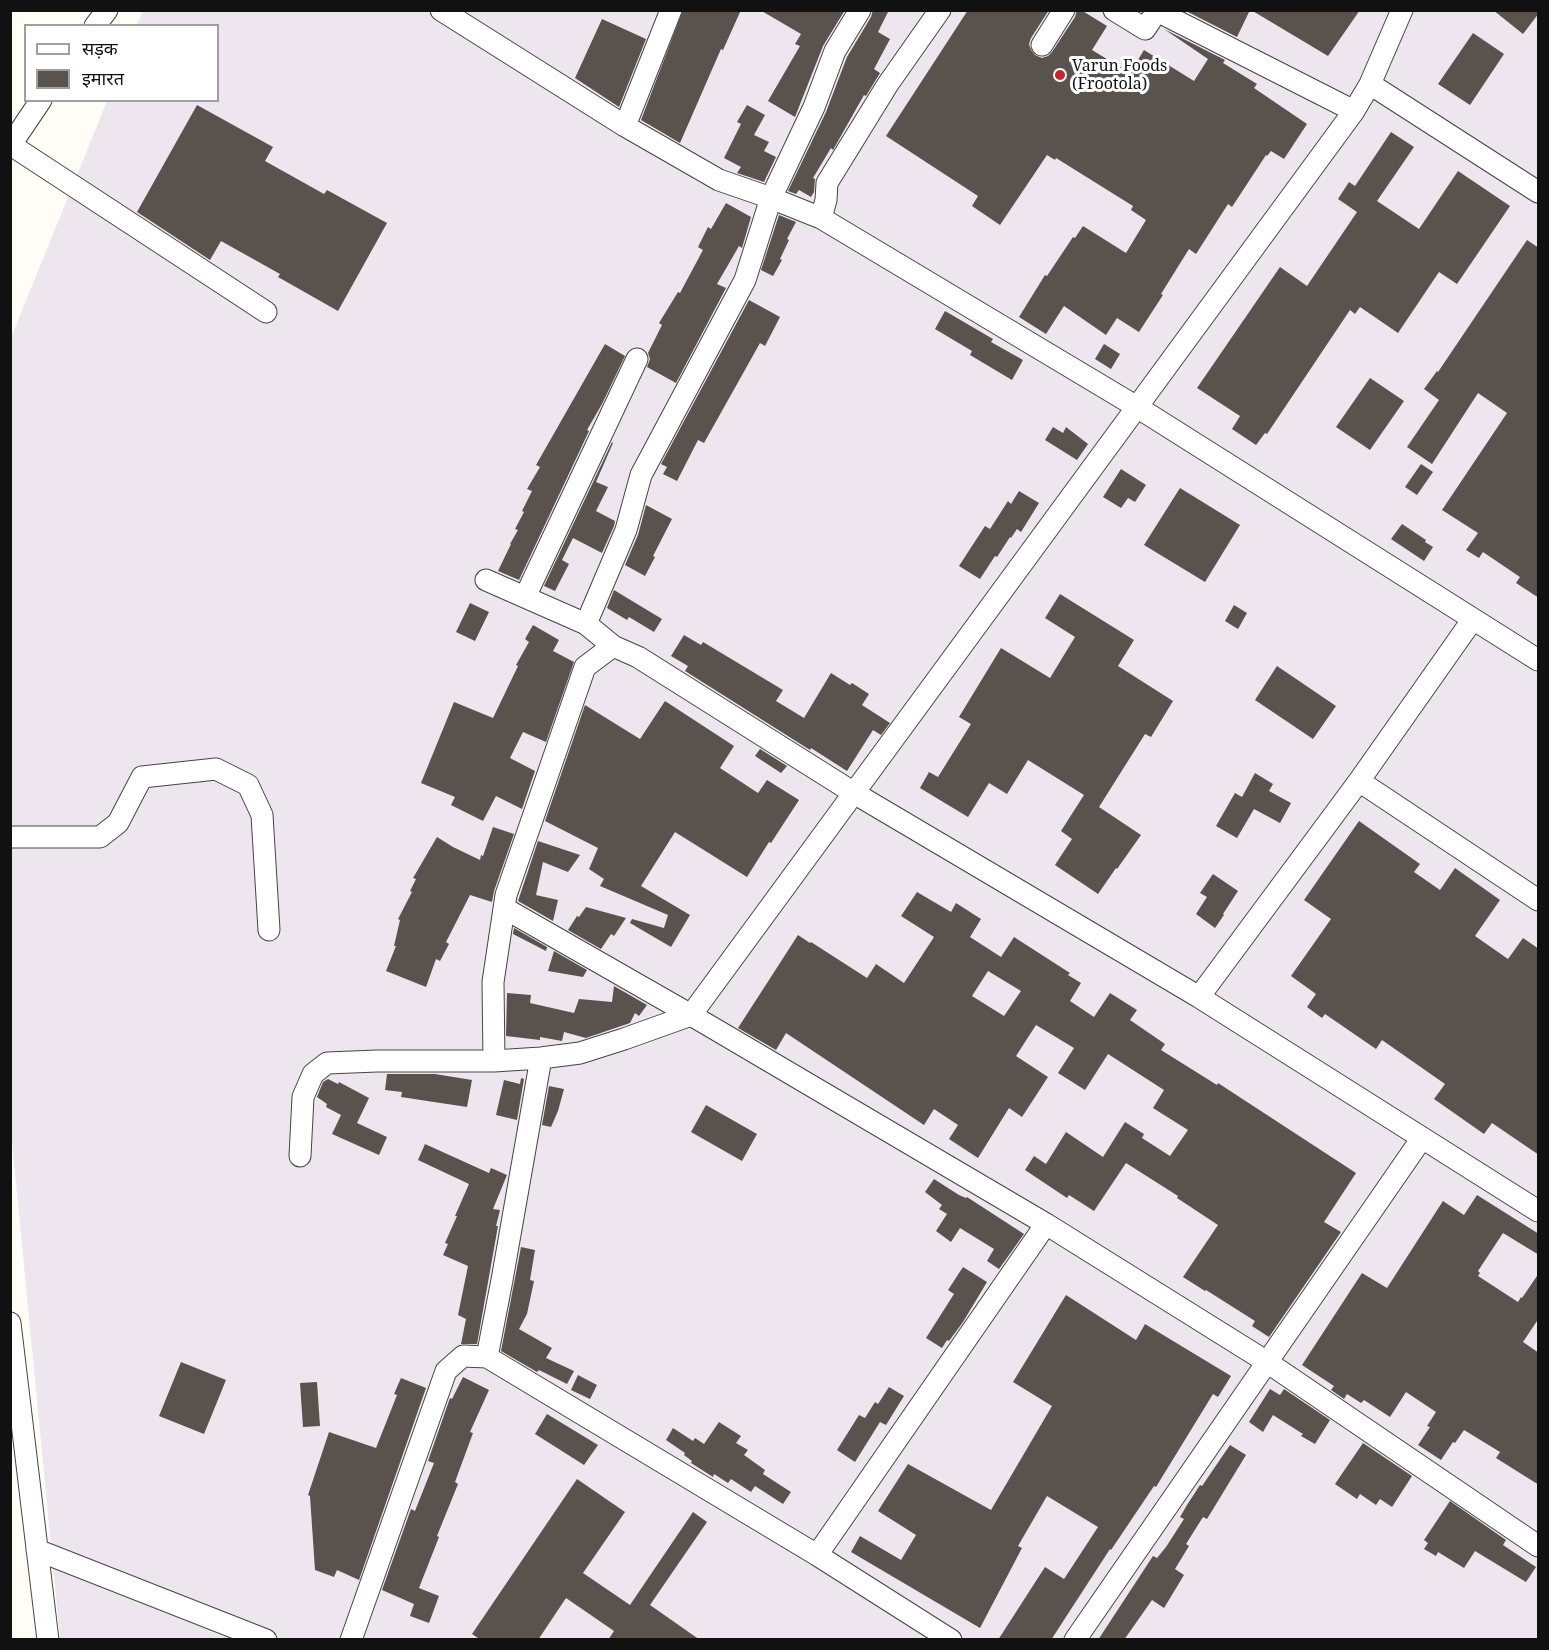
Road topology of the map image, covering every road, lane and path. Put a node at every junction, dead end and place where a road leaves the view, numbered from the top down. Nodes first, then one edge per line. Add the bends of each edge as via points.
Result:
1 (107, 10) edge
2 (441, 10) edge
3 (671, 10) edge
4 (860, 10) edge
5 (940, 10) edge
6 (1064, 10) edge
7 (1114, 10) edge
8 (1402, 10) edge
9 (96, 24) edge
10 (1042, 45) dead end
11 (1370, 84) junction
12 (40, 102) edge
13 (1354, 111) junction
14 (625, 126) junction
15 (11, 146) edge
16 (1539, 192) edge
17 (771, 198) junction
18 (821, 218) junction
19 (266, 312) dead end
20 (638, 359) dead end
21 (1137, 407) junction
22 (486, 579) dead end
23 (525, 597) junction
24 (1473, 619) junction
25 (586, 624) junction
26 (613, 646) junction
27 (1539, 660) edge
28 (1359, 781) junction
29 (854, 793) junction
30 (10, 837) edge
31 (1539, 900) edge
32 (504, 908) junction
33 (269, 930) dead end
34 (1199, 997) junction
35 (691, 1015) junction
36 (541, 1058) junction
37 (494, 1060) junction
38 (1422, 1138) junction
39 (300, 1156) dead end
40 (1539, 1211) edge
41 (1046, 1224) junction
42 (10, 1323) edge
43 (487, 1357) junction
44 (1267, 1362) junction
45 (1539, 1546) edge
46 (37, 1550) junction
47 (817, 1555) junction
48 (48, 1640) edge
49 (266, 1640) edge
50 (351, 1640) edge
51 (951, 1640) edge
52 (1075, 1640) edge

1 - 9 street
2 - 14 street
3 - 14 street
4 - 17 street via 835,51
5 - 18 street via 888,84 827,183
6 - 10 street
7 - 13 street via 1145,29 1157,11
8 - 11 street
11 - 13 street
11 - 16 street
12 - 15 street
13 - 21 street
14 - 17 street via 718,180
15 - 19 street
17 - 18 street
17 - 25 street via 745,280 642,475 626,530
18 - 21 street
20 - 23 street
21 - 24 street
21 - 29 street
22 - 23 street
23 - 25 street
24 - 27 street
24 - 28 street
25 - 26 street
26 - 29 street via 638,657
26 - 32 street via 585,667
28 - 31 street
28 - 34 street
29 - 34 street
29 - 35 street
30 - 33 street via 100,837 118,823 142,777 216,769 248,785 262,815
32 - 35 street
32 - 37 street via 493,982
34 - 38 street
35 - 36 street via 580,1053
35 - 41 street
36 - 37 street
36 - 43 street
37 - 39 street via 327,1064 313,1074 303,1097
38 - 40 street
38 - 44 street
41 - 44 street
41 - 47 street
42 - 46 street
43 - 47 street
43 - 50 street via 463,1356 446,1371
44 - 45 street
44 - 52 street
46 - 48 street
46 - 49 street
47 - 51 street

